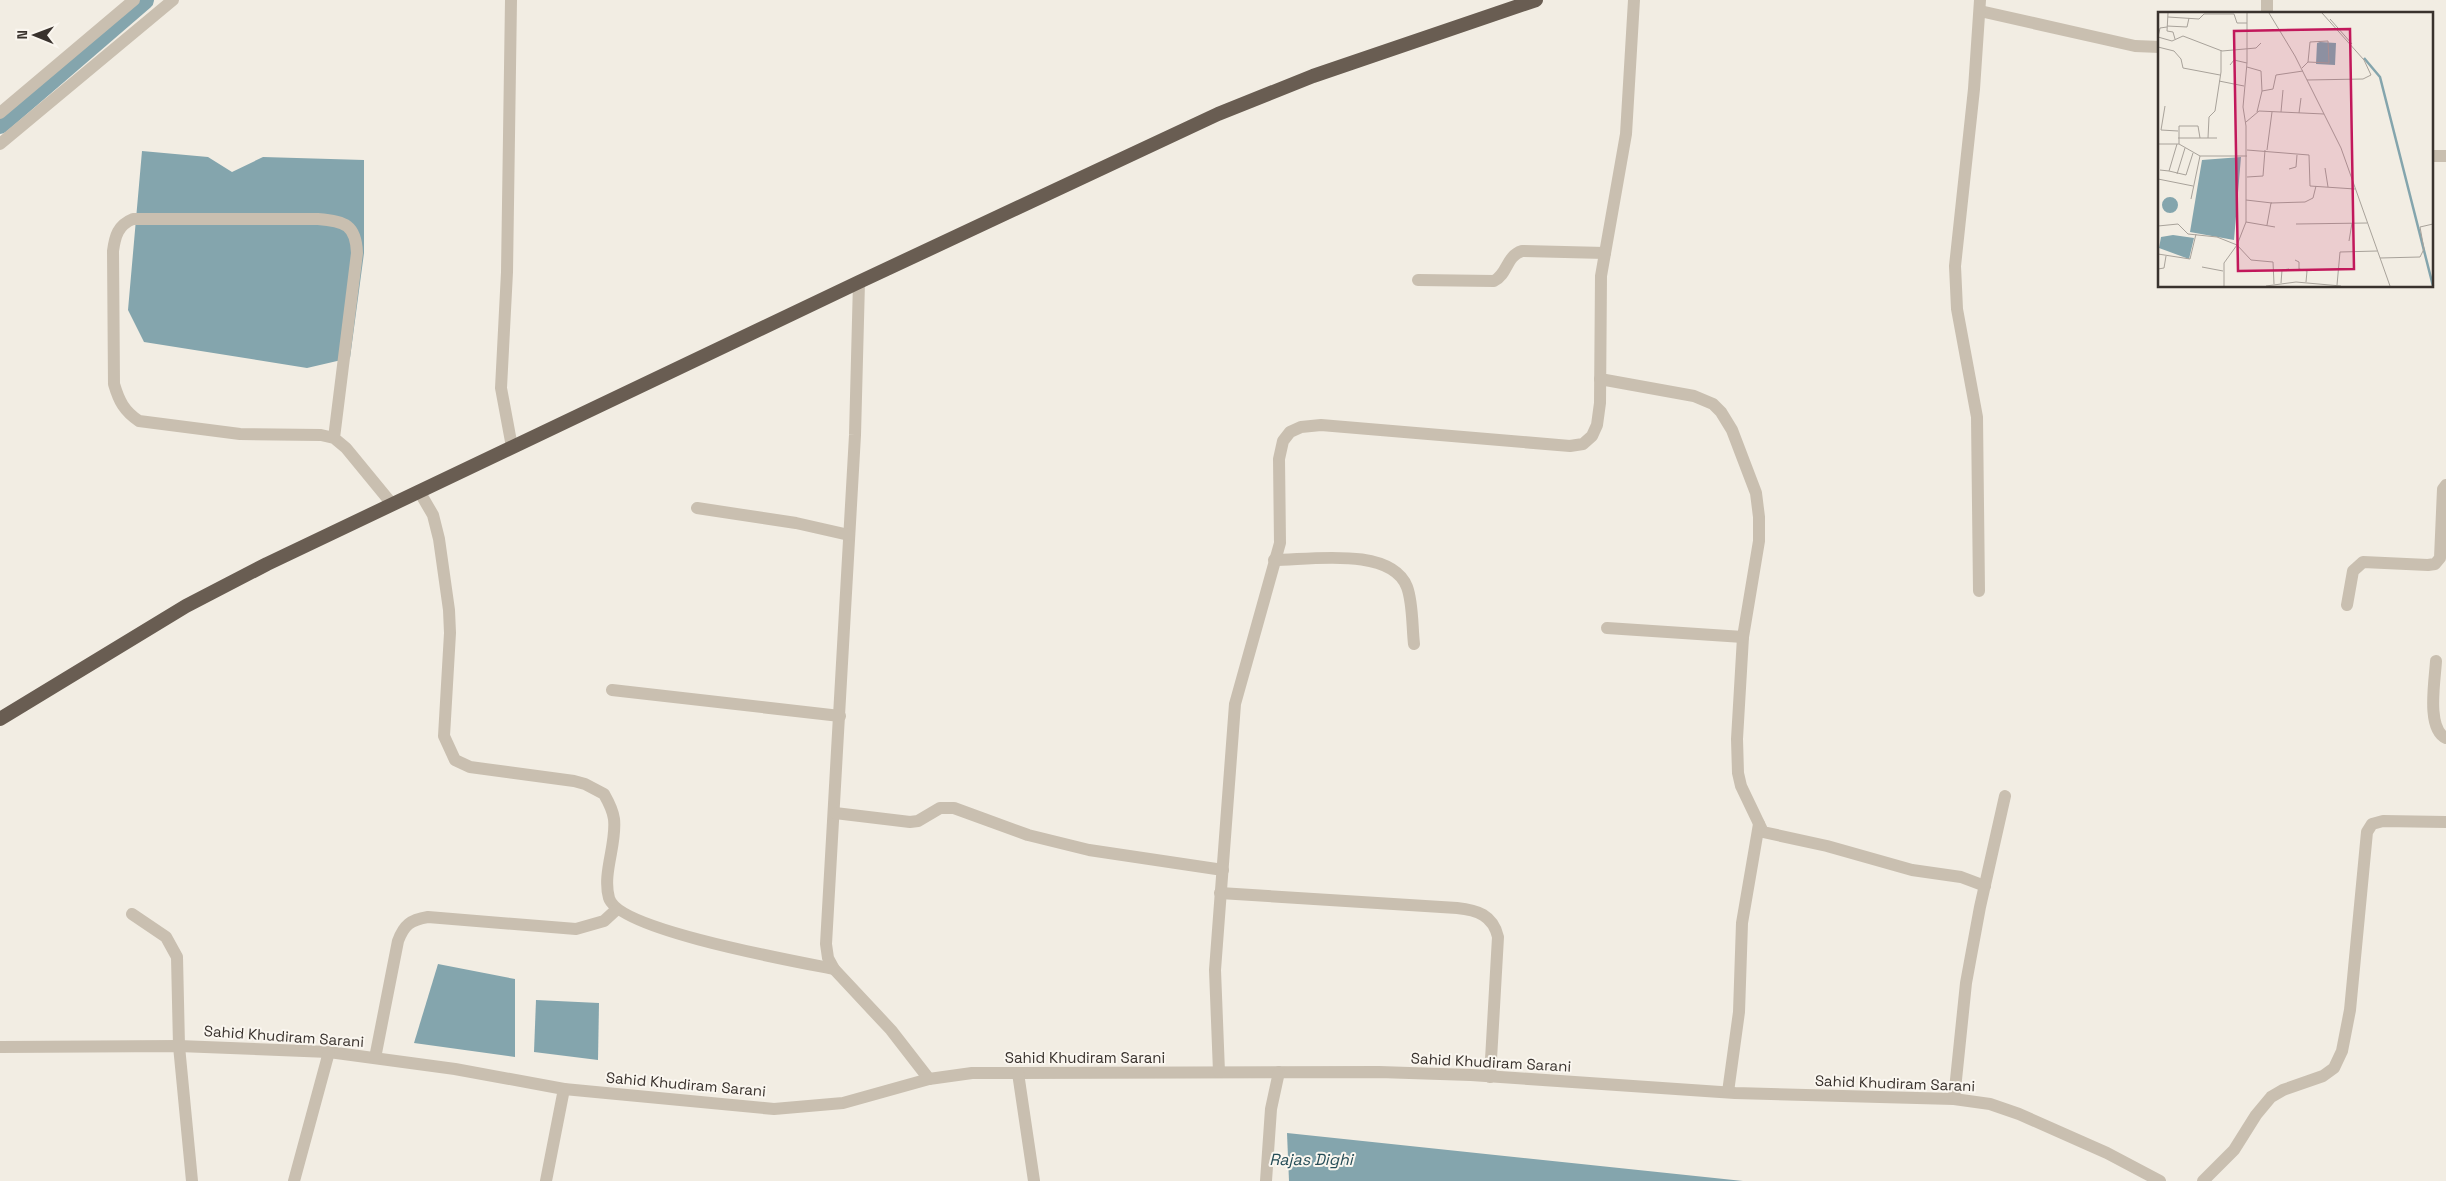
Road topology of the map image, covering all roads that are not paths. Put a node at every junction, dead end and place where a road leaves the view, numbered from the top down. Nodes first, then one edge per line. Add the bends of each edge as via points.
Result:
1 (134, 0) edge
2 (174, 0) edge
3 (511, 0) edge
4 (1536, 0) edge
5 (1634, 0) edge
6 (1980, 5) edge
7 (2158, 47) edge
8 (0, 113) edge
9 (0, 144) edge
10 (1606, 253) junction
11 (1418, 280) dead end
12 (859, 282) junction
13 (1600, 379) junction
14 (334, 438) junction
15 (512, 447) junction
16 (2446, 485) edge
17 (419, 491) junction
18 (392, 504) junction
19 (697, 508) dead end
20 (849, 535) junction
21 (1274, 560) junction
22 (1979, 590) dead end
23 (2347, 605) dead end
24 (1607, 628) dead end
25 (1743, 637) junction
26 (1414, 644) dead end
27 (2436, 661) dead end
28 (612, 690) dead end
29 (840, 716) junction
30 (0, 719) edge
31 (2446, 738) edge
32 (2005, 796) dead end
33 (835, 812) junction
34 (2446, 822) edge
35 (1759, 824) junction
36 (1223, 870) junction
37 (1985, 886) junction
38 (1220, 892) junction
39 (616, 910) junction
40 (132, 914) dead end
41 (834, 969) junction
42 (179, 1046) junction
43 (0, 1047) edge
44 (329, 1052) junction
45 (374, 1058) junction
46 (1219, 1072) junction
47 (1279, 1072) junction
48 (1018, 1073) junction
49 (1490, 1077) junction
50 (929, 1079) junction
51 (564, 1089) junction
52 (1728, 1092) junction
53 (1954, 1099) junction
54 (192, 1181) edge
55 (294, 1181) edge
56 (546, 1181) edge
57 (1034, 1181) edge
58 (1266, 1181) edge
59 (2160, 1181) edge
60 (2203, 1181) edge

1 - 8 street
2 - 9 street
3 - 15 street via 507,272 501,388
4 - 12 highway via 1312,76 1218,114
5 - 10 street via 1626,134
6 - 7 street via 2135,46
6 - 22 street via 1955,266 1958,317 1977,418
10 - 11 street via 1522,252 1511,257 1500,278 1494,281
10 - 13 street via 1600,293
12 - 15 highway
12 - 20 street via 856,425
13 - 21 street via 1597,425 1583,444 1570,446 1321,425 1290,432 1283,441 1278,459 1281,528
13 - 25 street via 1694,396 1713,404 1732,430 1756,494 1759,518 1759,540
14 - 14 street via 357,253 356,238 349,226 335,220 318,219 133,219 123,223 113,251 114,384 126,412 139,421 240,434
14 - 18 street
15 - 17 highway
16 - 23 street via 2443,489 2440,558 2428,566 2363,562 2353,571
17 - 18 highway
17 - 39 street via 433,515 449,610 444,736 448,749 455,760 470,767 574,781 604,794 614,818 608,884 609,899
18 - 30 highway via 186,606
19 - 20 street via 796,523
20 - 29 street
21 - 26 street via 1362,559 1384,564 1399,573 1407,588
21 - 36 street via 1234,704
24 - 25 street
25 - 35 street via 1738,773
27 - 31 street via 2433,718 2437,730
28 - 29 street
29 - 33 street
32 - 37 street
33 - 36 street via 910,822 940,808 954,808 1028,835 1089,850
33 - 41 street via 826,944
34 - 60 street via 2383,820 2372,824 2367,832 2350,1010 2342,1051 2334,1068 2323,1076 2271,1097 2234,1150
35 - 37 street via 1763,832
35 - 52 street via 1742,923 1739,1012
36 - 38 street
37 - 53 street via 1966,983
38 - 46 street via 1215,970
38 - 49 street via 1472,909 1484,914 1495,926 1498,937
39 - 41 street via 703,941
39 - 45 street via 604,921 576,929 428,917 413,919 403,927 398,941
40 - 42 street via 166,937 176,957
41 - 50 street via 891,1030
42 - 43 street, Sahid Khudiram Sarani
42 - 44 street, Sahid Khudiram Sarani
42 - 54 street
44 - 45 street, Sahid Khudiram Sarani
44 - 55 street
45 - 51 street, Sahid Khudiram Sarani
46 - 47 street, Sahid Khudiram Sarani
46 - 48 street, Sahid Khudiram Sarani
47 - 49 street, Sahid Khudiram Sarani
47 - 58 street via 1271,1108
48 - 50 street, Sahid Khudiram Sarani via 965,1074
48 - 57 street
49 - 52 street, Sahid Khudiram Sarani
50 - 51 street, Sahid Khudiram Sarani via 843,1103 774,1108
51 - 56 street
52 - 53 street, Sahid Khudiram Sarani
53 - 59 street, Sahid Khudiram Sarani via 1990,1104 2019,1114 2107,1153

